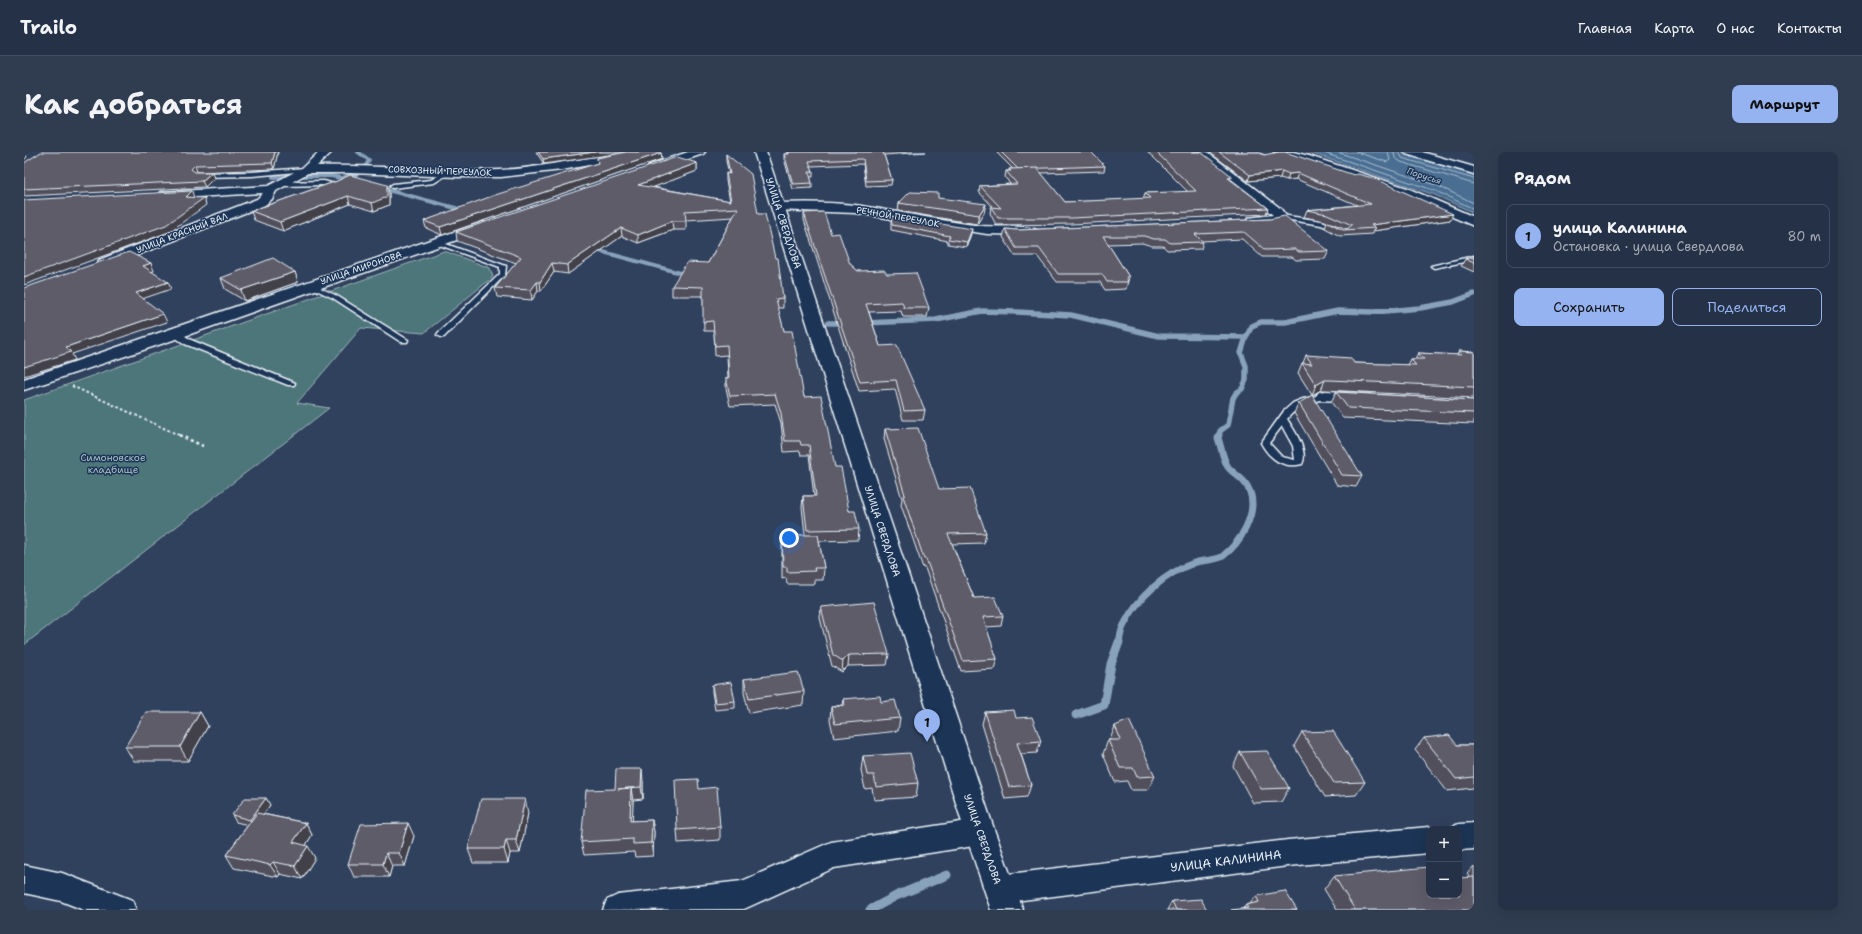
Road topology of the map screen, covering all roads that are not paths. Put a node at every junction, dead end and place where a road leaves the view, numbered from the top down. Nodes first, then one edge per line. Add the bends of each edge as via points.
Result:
1 (326, 152) edge
2 (644, 152) edge
3 (699, 152) edge
4 (760, 152) edge
5 (1200, 152) edge
6 (1280, 152) edge
7 (1410, 152) edge
8 (306, 170) junction
9 (1474, 171) edge
10 (639, 172) edge
11 (447, 173) junction
12 (198, 175) edge
13 (277, 186) junction
14 (338, 186) edge
15 (393, 186) dead end
16 (148, 196) edge
17 (779, 207) junction
18 (1281, 217) junction
19 (496, 221) edge
20 (1238, 222) edge
21 (1474, 222) edge
22 (1044, 230) edge
23 (1344, 232) edge
24 (436, 242) junction
25 (1474, 258) edge
26 (1434, 266) dead end
27 (91, 268) edge
28 (312, 286) junction
29 (176, 334) junction
30 (441, 335) dead end
31 (404, 340) dead end
32 (292, 383) dead end
33 (24, 385) edge
34 (1325, 396) joint
35 (1375, 397) edge
36 (1282, 419) junction
37 (980, 832) junction
38 (1474, 836) edge
39 (1462, 837) edge
40 (1426, 840) edge
41 (24, 879) edge
42 (1004, 900) edge
43 (741, 903) edge
44 (120, 910) edge
45 (618, 910) edge

1 - 8 street, УЛИЦА КРАСНЫЙ ВАЛ
2 - 11 street, СОВХОЗНЫЙ ПЕРЕУЛОК via 494,174
3 - 10 street
4 - 17 street, УЛИЦА СВЕРДЛОВА
5 - 18 street
6 - 21 street via 1391,186
7 - 9 street
8 - 11 street, СОВХОЗНЫЙ ПЕРЕУЛОК via 357,168
8 - 12 lane
8 - 13 street, УЛИЦА КРАСНЫЙ ВАЛ
11 - 15 lane via 432,182
13 - 14 lane via 324,183
13 - 16 street
13 - 27 street, УЛИЦА КРАСНЫЙ ВАЛ via 268,196 249,207
17 - 22 street, РЕЧНОЙ ПЕРЕУЛОК via 853,209 972,229 1017,232
17 - 37 street, УЛИЦА СВЕРДЛОВА
18 - 20 street
18 - 23 lane via 1322,223
19 - 24 street, УЛИЦА МИРОНОВА
24 - 28 street, УЛИЦА МИРОНОВА
24 - 30 lane via 503,266 503,274
25 - 26 lane
28 - 29 street, УЛИЦА МИРОНОВА
28 - 31 lane via 334,296
29 - 32 lane via 188,342
29 - 33 street, УЛИЦА МИРОНОВА
34 - 35 street
34 - 36 lane via 1298,403 1291,407
36 - 36 lane via 1265,443 1271,453 1280,460 1300,462 1299,451
37 - 42 street, УЛИЦА СВЕРДЛОВА
37 - 43 street via 830,855
38 - 39 street
40 - 42 street, УЛИЦА КАЛИНИНА via 1288,853
41 - 44 street via 62,887
43 - 45 street

